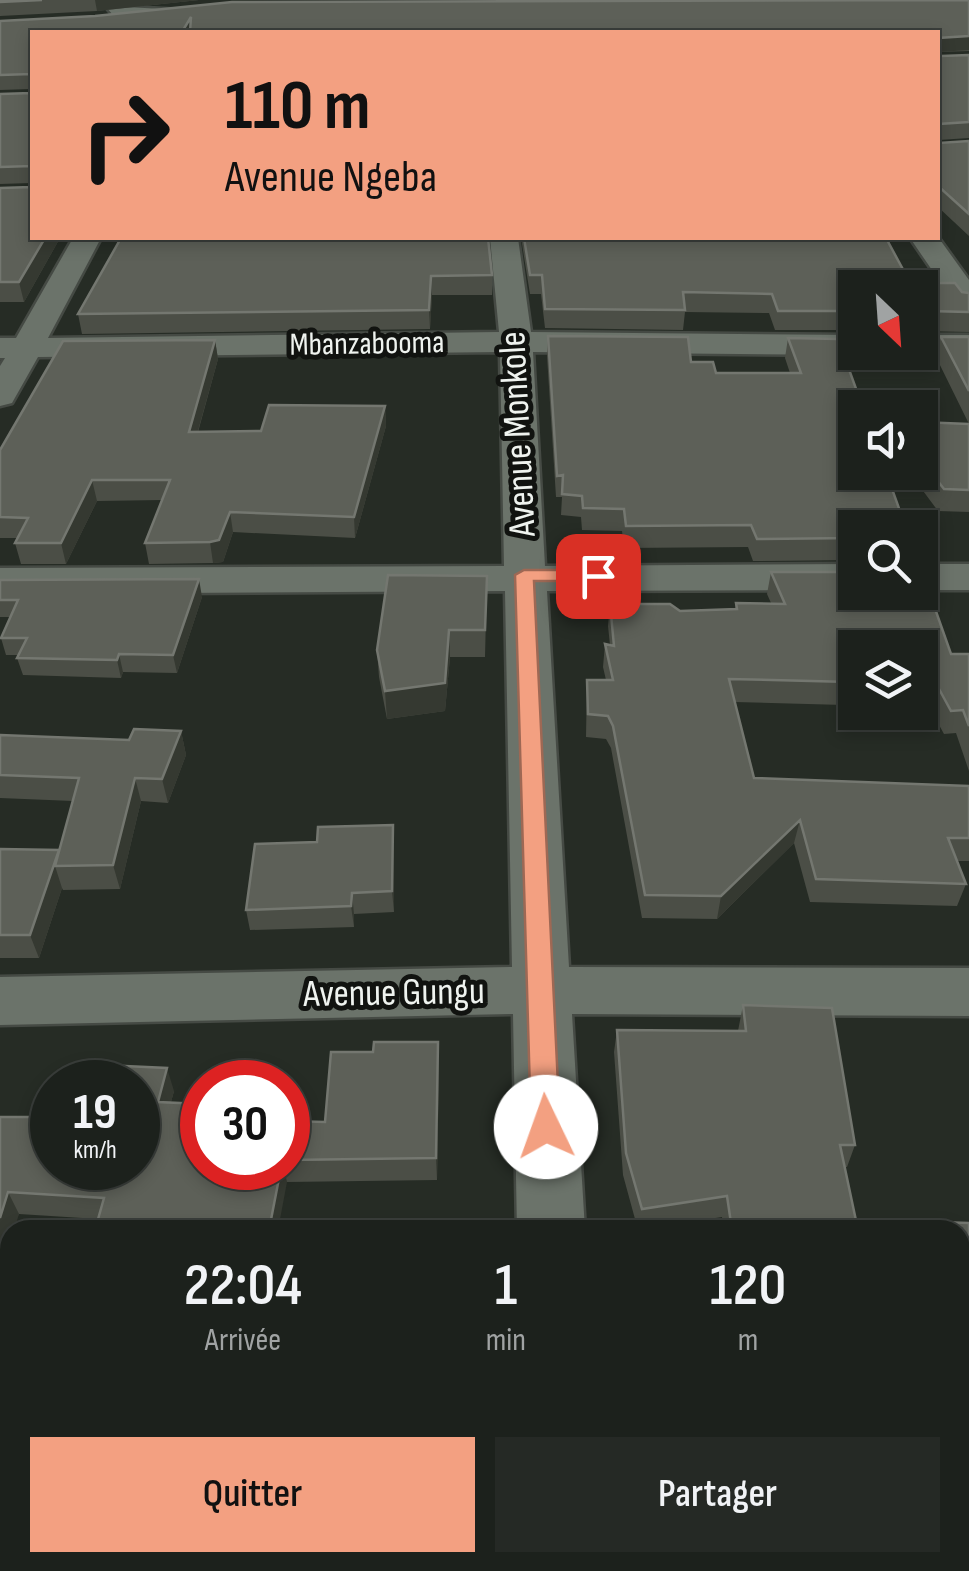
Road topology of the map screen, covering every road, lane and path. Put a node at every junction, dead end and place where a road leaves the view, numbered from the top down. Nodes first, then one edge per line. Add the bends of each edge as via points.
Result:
1 (118, 0) edge
2 (154, 15) junction
3 (208, 19) edge
4 (98, 21) edge
5 (86, 240) edge
6 (504, 240) edge
7 (925, 240) edge
8 (969, 301) edge
9 (516, 342) junction
10 (838, 345) edge
11 (938, 345) edge
12 (969, 345) edge
13 (12, 348) edge
14 (0, 396) edge
15 (524, 575) junction
16 (838, 576) edge
17 (938, 577) edge
18 (969, 577) edge
19 (0, 580) edge
20 (539, 990) junction
21 (969, 992) edge
22 (0, 1001) edge
23 (550, 1220) edge

1 - 2 street via 122,12
2 - 3 street
2 - 4 street
5 - 13 street
6 - 9 street, Avenue Monkole
7 - 8 street
9 - 10 street, Mbanzabooma
9 - 13 street, Mbanzabooma
9 - 15 street, Avenue Monkole
11 - 12 street
13 - 14 street
15 - 16 street
15 - 19 street
15 - 20 street, Avenue Monkole
17 - 18 street
20 - 21 street, Avenue Gungu
20 - 22 street, Avenue Gungu
20 - 23 street, Avenue Monkole

